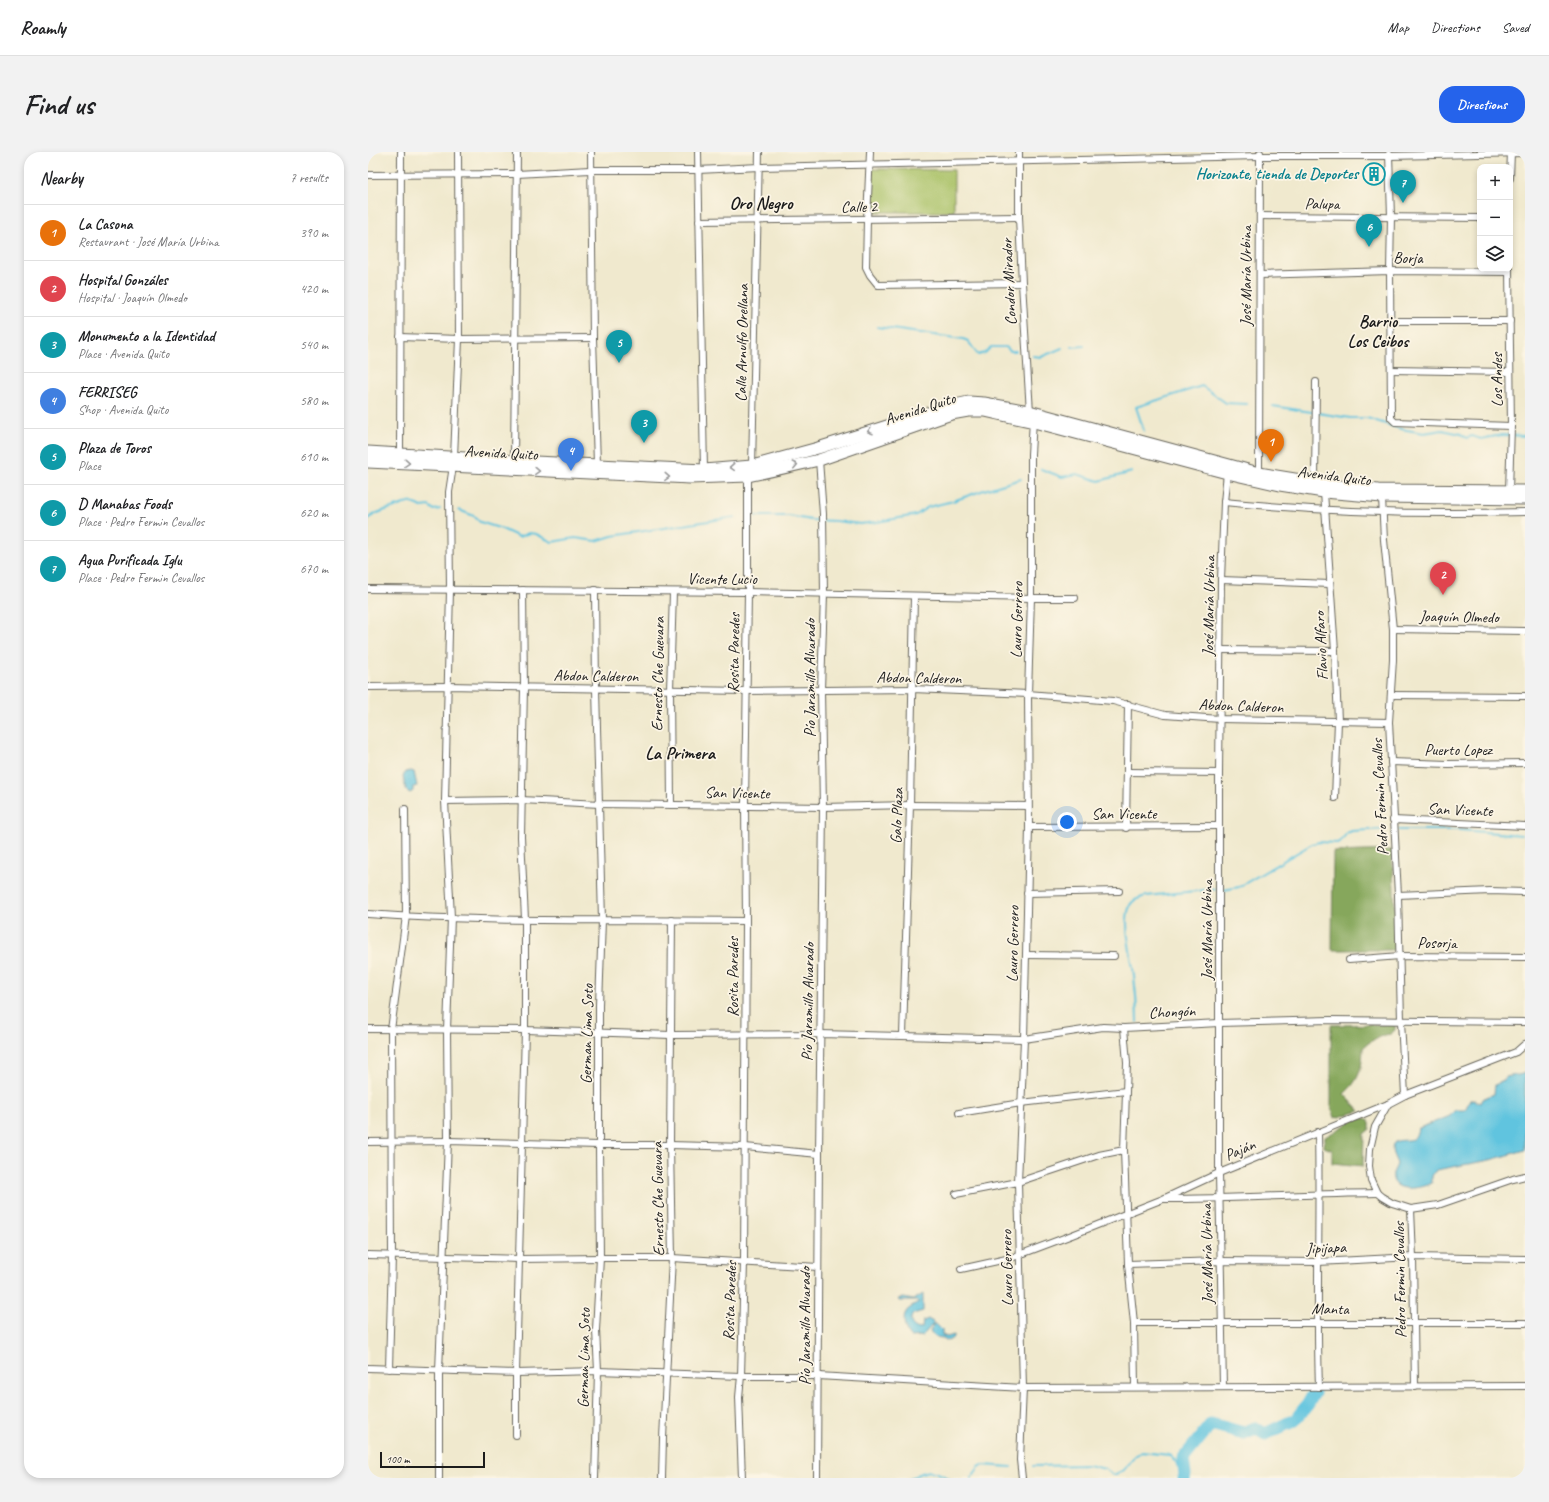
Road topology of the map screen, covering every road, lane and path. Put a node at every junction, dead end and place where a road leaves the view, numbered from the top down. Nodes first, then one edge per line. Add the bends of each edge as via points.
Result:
1 (401, 152) edge
2 (458, 152) edge
3 (517, 152) edge
4 (591, 152) edge
5 (698, 152) edge
6 (759, 152) edge
7 (870, 152) edge
8 (1019, 152) edge
9 (1117, 152) edge
10 (1511, 152) edge
11 (1525, 153) edge
12 (1260, 154) edge
13 (1389, 154) edge
14 (1117, 160) junction
15 (1019, 162) junction
16 (871, 164) junction
17 (1511, 164) edge
18 (759, 167) junction
19 (590, 170) junction
20 (698, 170) junction
21 (402, 174) junction
22 (517, 174) junction
23 (368, 175) edge
24 (457, 175) junction
25 (1260, 216) junction
26 (1019, 217) junction
27 (1391, 217) junction
28 (1477, 218) edge
29 (867, 220) junction
30 (700, 221) junction
31 (757, 221) junction
32 (1477, 270) edge
33 (1390, 271) junction
34 (1509, 272) edge
35 (1260, 275) junction
36 (1022, 283) junction
37 (1510, 320) junction
38 (1390, 321) junction
39 (400, 337) junction
40 (592, 338) junction
41 (459, 339) junction
42 (516, 339) junction
43 (1390, 370) junction
44 (1510, 372) junction
45 (1316, 382) dead end
46 (1029, 411) junction
47 (1034, 422) junction
48 (1511, 427) junction
49 (368, 452) edge
50 (400, 454) junction
51 (820, 460) junction
52 (514, 461) junction
53 (368, 462) edge
54 (453, 462) junction
55 (597, 464) junction
56 (704, 470) junction
57 (750, 471) junction
58 (1227, 473) junction
59 (1259, 473) junction
60 (1315, 483) junction
61 (1509, 491) junction
62 (1525, 491) edge
63 (1324, 492) junction
64 (1382, 498) junction
65 (1525, 499) edge
66 (1224, 502) junction
67 (1325, 510) junction
68 (1525, 512) edge
69 (1383, 513) junction
70 (1221, 580) junction
71 (1330, 584) junction
72 (368, 589) edge
73 (450, 590) junction
74 (523, 590) junction
75 (595, 590) junction
76 (673, 592) junction
77 (748, 592) junction
78 (824, 594) junction
79 (914, 596) junction
80 (1031, 598) junction
81 (1075, 598) dead end
82 (1392, 629) junction
83 (1525, 631) edge
84 (1221, 650) junction
85 (1335, 651) junction
86 (447, 686) junction
87 (368, 687) edge
88 (524, 688) junction
89 (596, 689) junction
90 (913, 689) junction
91 (670, 690) junction
92 (822, 690) junction
93 (746, 691) junction
94 (1028, 694) junction
95 (1391, 695) junction
96 (1525, 696) edge
97 (1128, 704) junction
98 (1220, 719) junction
99 (1338, 721) junction
100 (1389, 722) junction
101 (1391, 762) junction
102 (1525, 763) edge
103 (1128, 772) junction
104 (1219, 772) junction
105 (1334, 798) dead end
106 (521, 800) junction
107 (445, 801) junction
108 (600, 804) junction
109 (672, 805) junction
110 (745, 805) junction
111 (910, 805) junction
112 (1028, 806) junction
113 (823, 807) junction
114 (405, 809) dead end
115 (1394, 820) junction
116 (1219, 826) junction
117 (1525, 826) edge
118 (1029, 827) junction
119 (1126, 828) junction
120 (1119, 892) dead end
121 (1525, 892) edge
122 (1027, 893) junction
123 (1398, 895) junction
124 (368, 914) edge
125 (406, 916) junction
126 (451, 917) junction
127 (525, 919) junction
128 (602, 920) junction
129 (672, 920) junction
130 (746, 922) junction
131 (1026, 955) junction
132 (1114, 956) dead end
133 (1400, 956) junction
134 (1525, 957) edge
135 (1349, 960) dead end
136 (1401, 1021) junction
137 (1525, 1022) edge
138 (1219, 1023) junction
139 (1124, 1028) junction
140 (368, 1029) edge
141 (391, 1030) junction
142 (447, 1030) junction
143 (524, 1030) junction
144 (599, 1032) junction
145 (820, 1034) junction
146 (671, 1035) junction
147 (746, 1036) junction
148 (903, 1036) junction
149 (1024, 1039) junction
150 (1525, 1044) edge
151 (1126, 1091) junction
152 (1405, 1095) junction
153 (1021, 1103) junction
154 (1388, 1104) junction
155 (959, 1113) dead end
156 (1318, 1132) junction
157 (393, 1141) junction
158 (448, 1141) junction
159 (368, 1142) edge
160 (523, 1142) junction
161 (599, 1145) junction
162 (670, 1145) junction
163 (745, 1147) junction
164 (1124, 1150) junction
165 (819, 1154) junction
166 (1219, 1173) junction
167 (1525, 1176) edge
168 (1018, 1182) junction
169 (1377, 1193) junction
170 (956, 1194) dead end
171 (1319, 1194) junction
172 (1163, 1199) junction
173 (1219, 1199) junction
174 (1411, 1209) junction
175 (1127, 1213) junction
176 (368, 1255) edge
177 (1019, 1255) junction
178 (392, 1256) junction
179 (444, 1256) junction
180 (1413, 1257) junction
181 (600, 1258) junction
182 (672, 1258) junction
183 (520, 1259) junction
184 (1525, 1259) edge
185 (1220, 1261) junction
186 (744, 1262) junction
187 (1318, 1262) junction
188 (1128, 1264) junction
189 (818, 1267) junction
190 (961, 1269) dead end
191 (1222, 1322) junction
192 (1317, 1322) junction
193 (1134, 1323) junction
194 (1525, 1323) edge
195 (1414, 1324) junction
196 (368, 1368) edge
197 (389, 1369) junction
198 (439, 1371) junction
199 (598, 1371) junction
200 (516, 1373) junction
201 (666, 1373) junction
202 (741, 1376) junction
203 (818, 1376) junction
204 (1525, 1386) edge
205 (1135, 1387) junction
206 (1223, 1387) junction
207 (1319, 1387) junction
208 (1415, 1387) junction
209 (1023, 1388) junction
210 (516, 1435) dead end
211 (439, 1478) edge
212 (595, 1478) edge
213 (662, 1478) edge
214 (742, 1478) edge
215 (817, 1478) edge
216 (1022, 1478) edge

1 - 21 street
2 - 24 street
3 - 22 street
4 - 19 street
5 - 20 street
6 - 18 street, Calle Arnulfo Orellana
7 - 16 street
8 - 15 street, Condor Mirador
9 - 14 street
10 - 11 street
10 - 13 street
10 - 17 street
12 - 13 street
12 - 14 street
12 - 25 street, José María Urbina
13 - 27 street
14 - 15 street
15 - 16 street
15 - 26 street, Condor Mirador
16 - 18 street
16 - 29 street
18 - 20 street
18 - 31 street, Calle Arnulfo Orellana
19 - 20 street
19 - 22 street
19 - 40 street
20 - 30 street
21 - 23 street
21 - 24 street
21 - 39 street
22 - 24 street
22 - 42 street
24 - 41 street
25 - 27 street, Palupa
25 - 35 street, José María Urbina
26 - 29 street, Calle 2
26 - 36 street, Condor Mirador
27 - 28 street, Palupa
27 - 33 street
29 - 31 street, Calle 2
29 - 36 street via 866,267 878,285
30 - 31 street, Calle 2
30 - 56 street
31 - 57 street, Calle Arnulfo Orellana
32 - 33 street, Borja
33 - 35 street, Borja
33 - 38 street
34 - 37 street, Los Andes
35 - 59 street, José María Urbina
36 - 46 street, Condor Mirador
37 - 38 street
37 - 44 street, Los Andes
38 - 43 street
39 - 41 street
39 - 50 street
40 - 42 street
40 - 55 street
41 - 42 street
41 - 54 street
42 - 52 street
43 - 44 street
43 - 48 street via 1390,418 1395,422
44 - 48 street, Los Andes
45 - 60 street
46 - 47 street, Lauro Gerrero
46 -> 57 highway, Avenida Quito via 969,402 950,406
46 - 59 highway, Avenida Quito
47 - 51 highway, Avenida Quito via 985,411 951,414
47 - 58 highway, Avenida Quito
47 - 80 street, Lauro Gerrero via 1031,454
48 - 61 street, Los Andes
49 - 50 highway, Avenida Quito
50 - 54 highway, Avenida Quito
57 -> 51 highway, Avenida Quito
51 - 78 street, Pío Jaramillo Alvarado
52 - 54 highway, Avenida Quito
52 - 55 highway, Avenida Quito
53 -> 54 highway, Avenida Quito
54 -> 57 highway, Avenida Quito via 690,478
54 - 73 street via 449,492
55 - 56 highway, Avenida Quito
57 -> 56 highway, Avenida Quito
57 - 77 street, Rosita Paredes
58 - 63 highway, Avenida Quito
58 - 66 street, José María Urbina
59 - 60 highway, Avenida Quito
60 - 61 highway, Avenida Quito via 1378,490
61 - 62 highway, Avenida Quito
63 - 64 highway, Avenida Quito
63 - 67 street, Flavio Alfaro
64 - 65 highway, Avenida Quito
64 - 69 street, Pedro Fermin Cevallos
66 - 67 street
66 - 70 street, José María Urbina
67 - 69 street
67 - 71 street, Flavio Alfaro
68 - 69 street
69 - 82 street, Pedro Fermin Cevallos
70 - 71 street
70 - 84 street, José María Urbina
71 - 85 street, Flavio Alfaro
72 - 73 street, Vicente Lucio
73 - 74 street, Vicente Lucio
73 - 86 street
74 - 75 street, Vicente Lucio
74 - 88 street
75 - 76 street, Vicente Lucio
75 - 89 street, German Lima Soto
76 - 77 street, Vicente Lucio
76 - 91 street, Ernesto Che Guevara
77 - 78 street, Vicente Lucio
77 - 93 street, Rosita Paredes
78 - 79 street, Vicente Lucio
78 - 92 street, Pío Jaramillo Alvarado
79 - 80 street, Vicente Lucio
79 - 90 street, Galo Plaza
80 - 81 street, Vicente Lucio
80 - 94 street, Lauro Gerrero
82 - 83 street, Joaquín Olmedo
82 - 95 street, Pedro Fermin Cevallos
84 - 85 street
84 - 98 street, José María Urbina
85 - 99 street, Flavio Alfaro
86 - 87 street, Abdon Calderon
86 - 88 street, Abdon Calderon
86 - 107 street
88 - 89 street, Abdon Calderon
88 - 106 street
89 - 91 street, Abdon Calderon
89 - 108 street, German Lima Soto
90 - 92 street, Abdon Calderon
90 - 94 street, Abdon Calderon
90 - 111 street, Galo Plaza
91 - 93 street, Abdon Calderon
91 - 109 street, Ernesto Che Guevara
92 - 93 street, Abdon Calderon
92 - 113 street, Pío Jaramillo Alvarado
93 - 110 street, Rosita Paredes
94 - 97 street, Abdon Calderon
94 - 112 street, Lauro Gerrero
95 - 96 street
95 - 100 street, Pedro Fermin Cevallos
97 - 98 street, Abdon Calderon via 1165,715
97 - 103 street
98 - 99 street, Abdon Calderon
98 - 104 street, José María Urbina
99 - 100 street, Abdon Calderon
99 - 105 street, Flavio Alfaro
100 - 101 street, Pedro Fermin Cevallos
101 - 102 street, Puerto Lopez
101 - 115 street, Pedro Fermin Cevallos
103 - 104 street
103 - 119 street
104 - 116 street, José María Urbina
106 - 107 street, San Vicente
106 - 108 street, San Vicente
106 - 127 street via 521,863
107 - 126 street
108 - 109 street, San Vicente
108 - 128 street, German Lima Soto
109 - 110 street, San Vicente
110 - 113 street, San Vicente
110 - 130 street, Rosita Paredes
111 - 112 street, San Vicente
111 - 113 street, San Vicente
111 - 148 street, Galo Plaza
112 - 118 street, Lauro Gerrero
113 - 145 street, Pío Jaramillo Alvarado
114 - 125 street
115 - 117 street, San Vicente
115 - 123 street, Pedro Fermin Cevallos
116 - 119 street, San Vicente
116 - 138 street, José María Urbina
118 - 119 street, San Vicente
118 - 122 street, Lauro Gerrero
120 - 122 street
121 - 123 street
122 - 131 street, Lauro Gerrero
123 - 133 street, Pedro Fermin Cevallos
124 - 125 street
125 - 126 street
125 - 141 street
126 - 127 street
126 - 142 street
127 - 128 street
127 - 143 street
128 - 129 street
128 - 144 street, German Lima Soto
129 - 130 street
129 - 146 street, Ernesto Che Guevara
130 - 147 street, Rosita Paredes
131 - 132 street
131 - 149 street, Lauro Gerrero
133 - 134 street, Posorja
133 - 135 street, Posorja
133 - 136 street, Pedro Fermin Cevallos
136 - 137 street, Chongón
136 - 138 street, Chongón
136 - 152 street, Pedro Fermin Cevallos
138 - 139 street, Chongón
138 - 166 street, José María Urbina
139 - 149 street, Chongón via 1103,1027
139 - 151 street
140 - 141 street, Chongón
141 - 142 street, Chongón
141 - 157 street
142 - 143 street, Chongón
142 - 158 street
143 - 144 street, Chongón
143 - 160 street
144 - 146 street, Chongón
144 - 161 street, German Lima Soto
145 - 147 street, Chongón
145 - 148 street, Chongón
145 - 165 street, Pío Jaramillo Alvarado
146 - 147 street, Chongón
146 - 162 street, Ernesto Che Guevara
147 - 163 street, Rosita Paredes
148 - 149 street, Chongón
149 - 153 street, Lauro Gerrero
150 - 152 street, Paján via 1516,1052
151 - 153 street
151 - 164 street
152 - 154 street, Paján
153 - 155 street
153 - 168 street, Lauro Gerrero
154 - 156 street, Paján
154 - 169 street via 1375,1127 1370,1149 1371,1180
156 - 166 street, Paján
156 - 171 street
157 - 158 street
157 - 159 street
157 - 178 street
158 - 160 street
158 - 179 street
160 - 161 street
160 - 183 street
161 - 162 street
161 - 181 street, German Lima Soto
162 - 163 street
162 - 182 street, Ernesto Che Guevara
163 - 165 street
163 - 186 street, Rosita Paredes
164 - 168 street via 1099,1155
164 - 175 street
165 - 189 street, Pío Jaramillo Alvarado
166 - 172 street, Paján
166 - 173 street, José María Urbina
167 - 174 street via 1438,1205
168 - 170 street
168 - 177 street, Lauro Gerrero
169 - 171 street
169 - 174 street, Pedro Fermin Cevallos via 1392,1203
171 - 173 street
171 - 187 street
172 - 173 street
172 - 175 street, Paján
173 - 185 street, José María Urbina
174 - 180 street, Pedro Fermin Cevallos
175 - 177 street, Paján
175 - 188 street
176 - 178 street
177 - 190 street, Paján
177 - 209 street, Lauro Gerrero
178 - 179 street
178 - 197 street
179 - 183 street
179 - 198 street
180 - 184 street, Jipijapa
180 - 187 street, Jipijapa
180 - 195 street, Pedro Fermin Cevallos
181 - 182 street
181 - 183 street
181 - 199 street, German Lima Soto via 596,1330
182 - 186 street
182 - 201 street, Ernesto Che Guevara
183 - 200 street
185 - 187 street, Jipijapa
185 - 188 street, Jipijapa
185 - 191 street, José María Urbina
186 - 189 street
186 - 202 street, Rosita Paredes
187 - 192 street
188 - 193 street
189 - 203 street, Pío Jaramillo Alvarado
191 - 192 street, Manta
191 - 193 street, Manta
191 - 206 street, José María Urbina
192 - 195 street, Manta
192 - 207 street
193 - 205 street
194 - 195 street, Manta
195 - 208 street, Pedro Fermin Cevallos
196 - 197 street
197 - 198 street
198 - 200 street
198 - 211 street
199 - 200 street
199 - 201 street
199 - 212 street, German Lima Soto
200 - 210 street
201 - 202 street
201 - 213 street, Ernesto Che Guevara
202 - 203 street
202 - 214 street, Rosita Paredes via 739,1397
203 - 209 street
203 - 215 street, Pío Jaramillo Alvarado
204 - 208 street
205 - 206 street
205 - 209 street
206 - 207 street
207 - 208 street
209 - 216 street, Lauro Gerrero via 1020,1460

